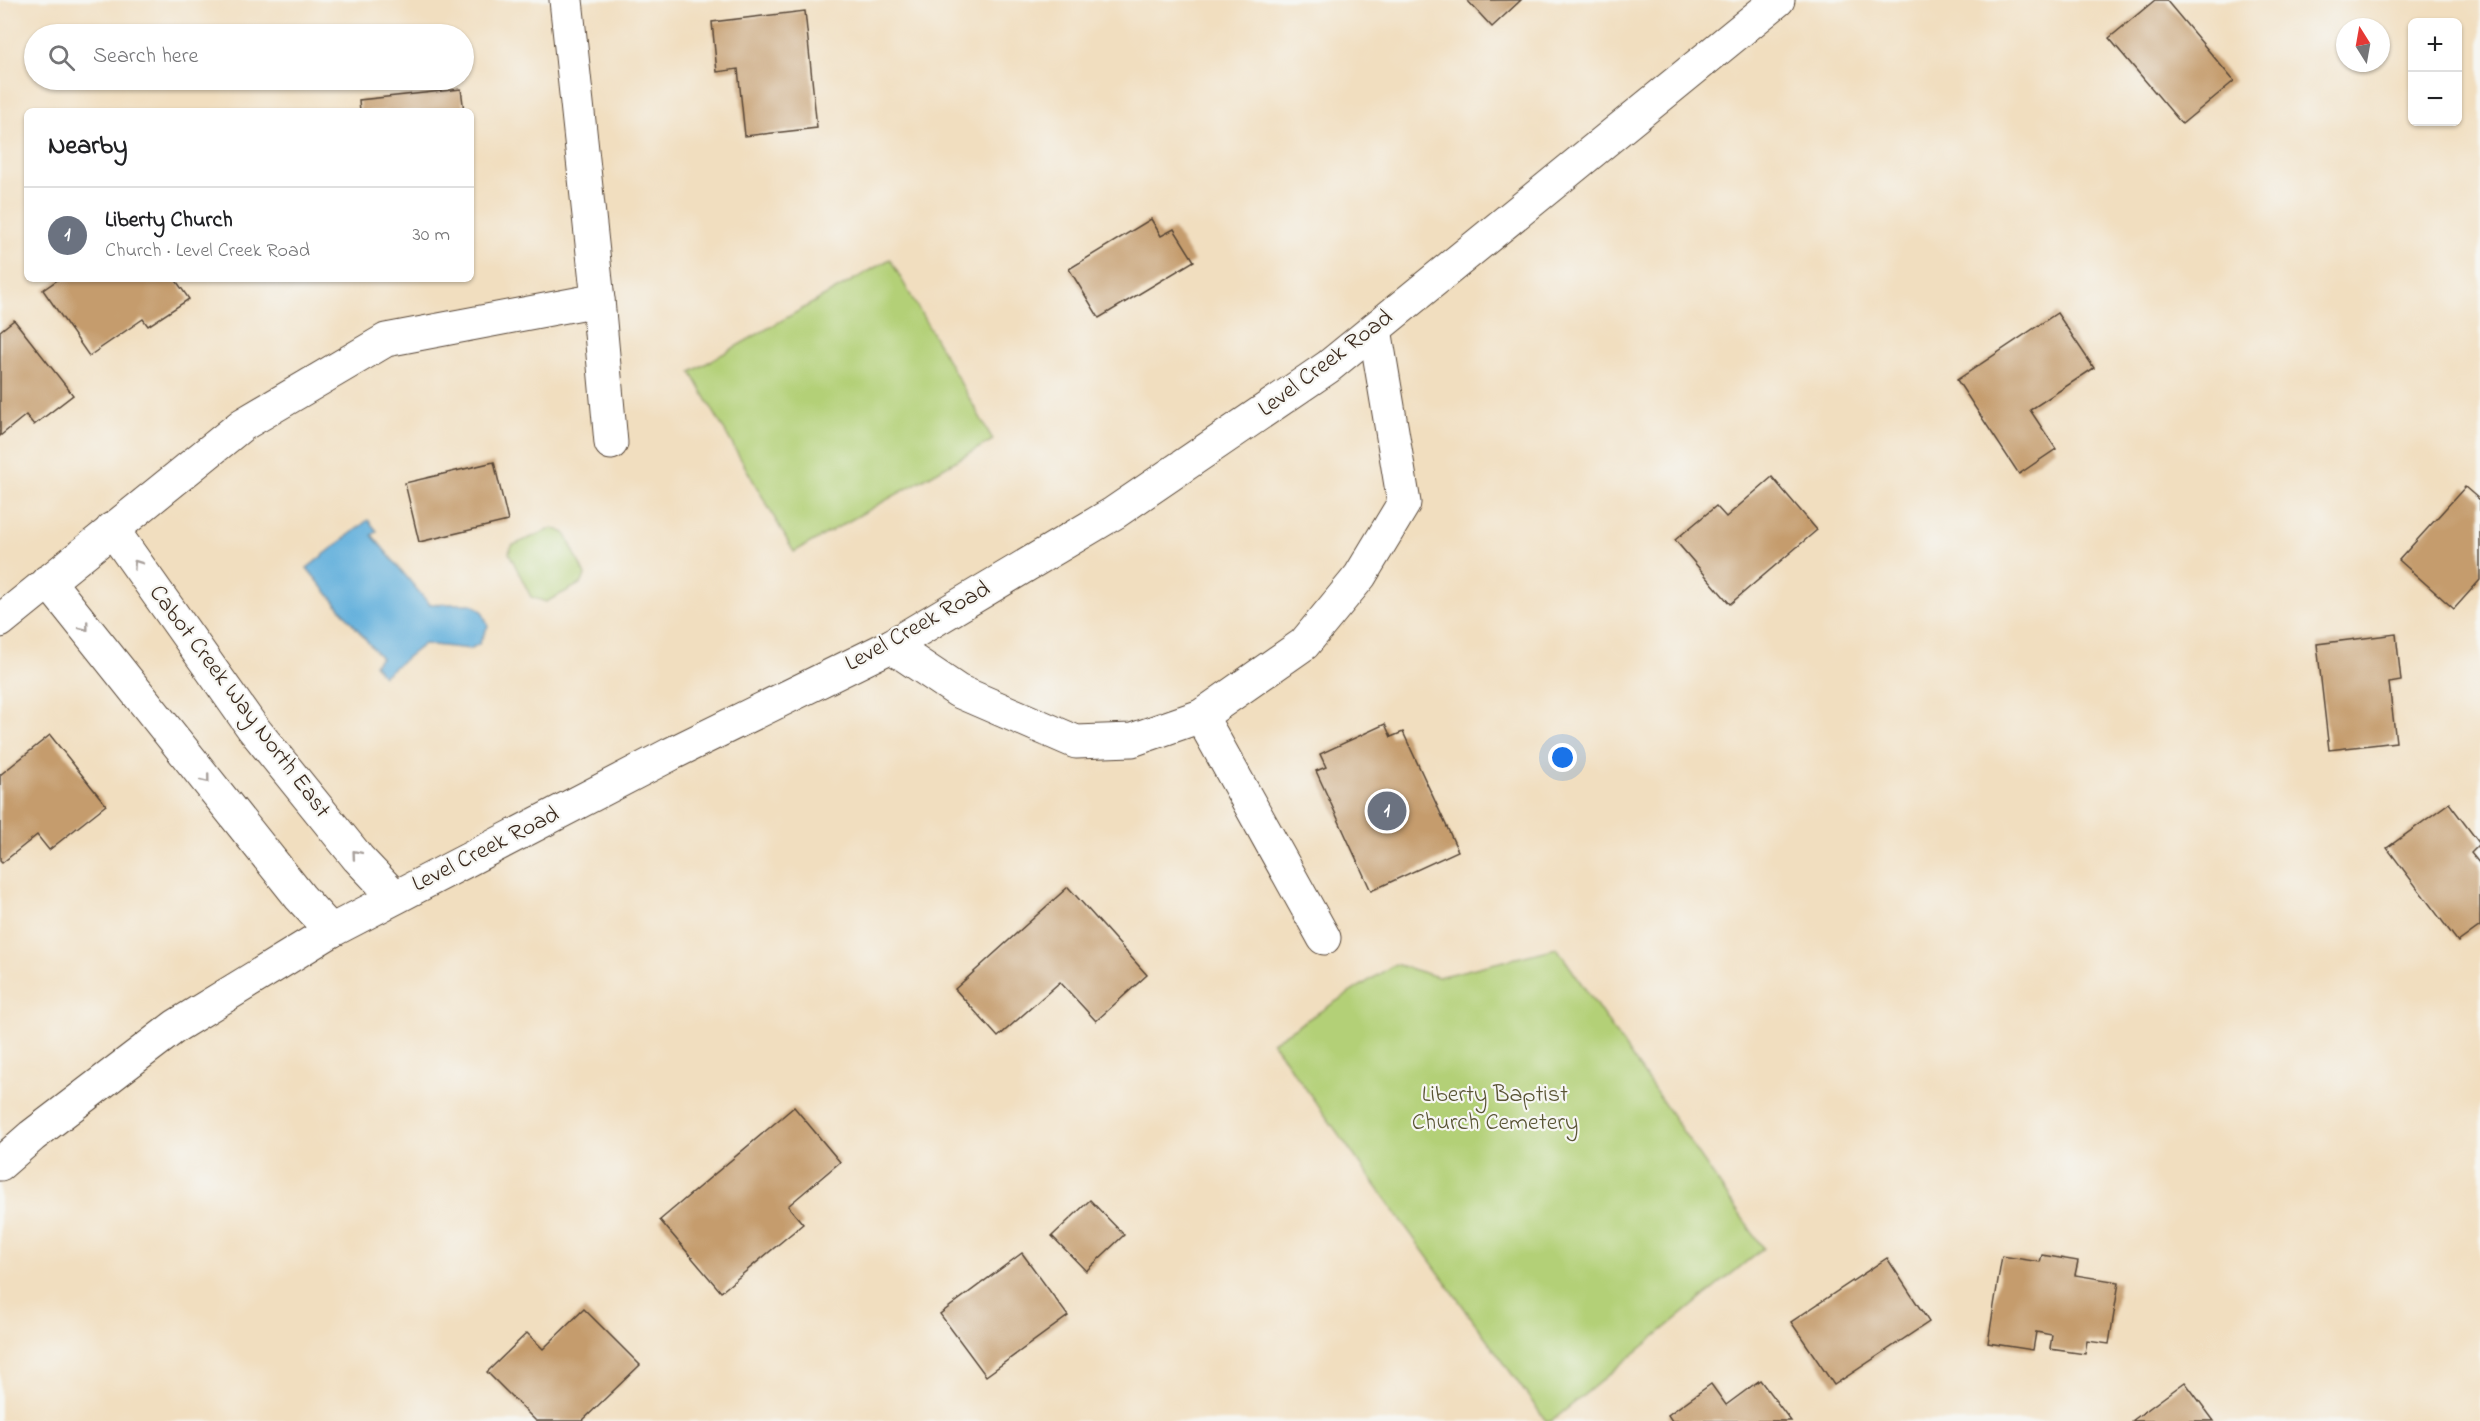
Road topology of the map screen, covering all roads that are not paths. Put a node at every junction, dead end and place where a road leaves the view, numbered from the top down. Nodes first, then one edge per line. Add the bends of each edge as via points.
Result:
1 (566, 0) edge
2 (1778, 0) edge
3 (598, 300) junction
4 (1375, 329) junction
5 (611, 443) dead end
6 (112, 529) junction
7 (48, 581) junction
8 (0, 621) edge
9 (891, 646) junction
10 (1202, 716) junction
11 (395, 897) junction
12 (331, 931) junction
13 (1324, 938) dead end
14 (0, 1164) edge

1 - 3 street
2 - 4 street, Level Creek Road
3 - 5 street
3 - 6 street via 386,340 242,425
4 - 9 street, Level Creek Road via 1328,367 1114,513
4 - 10 street via 1404,502 1360,576 1304,644
6 - 7 street
11 -> 6 street, Cabot Creek Way North East via 358,858 252,727
7 - 8 street
7 -> 12 street
9 - 10 street via 958,691 1076,742 1132,740
9 - 11 street, Level Creek Road
10 - 13 street
11 - 12 street, Level Creek Road
12 - 14 street, Level Creek Road via 176,1026

